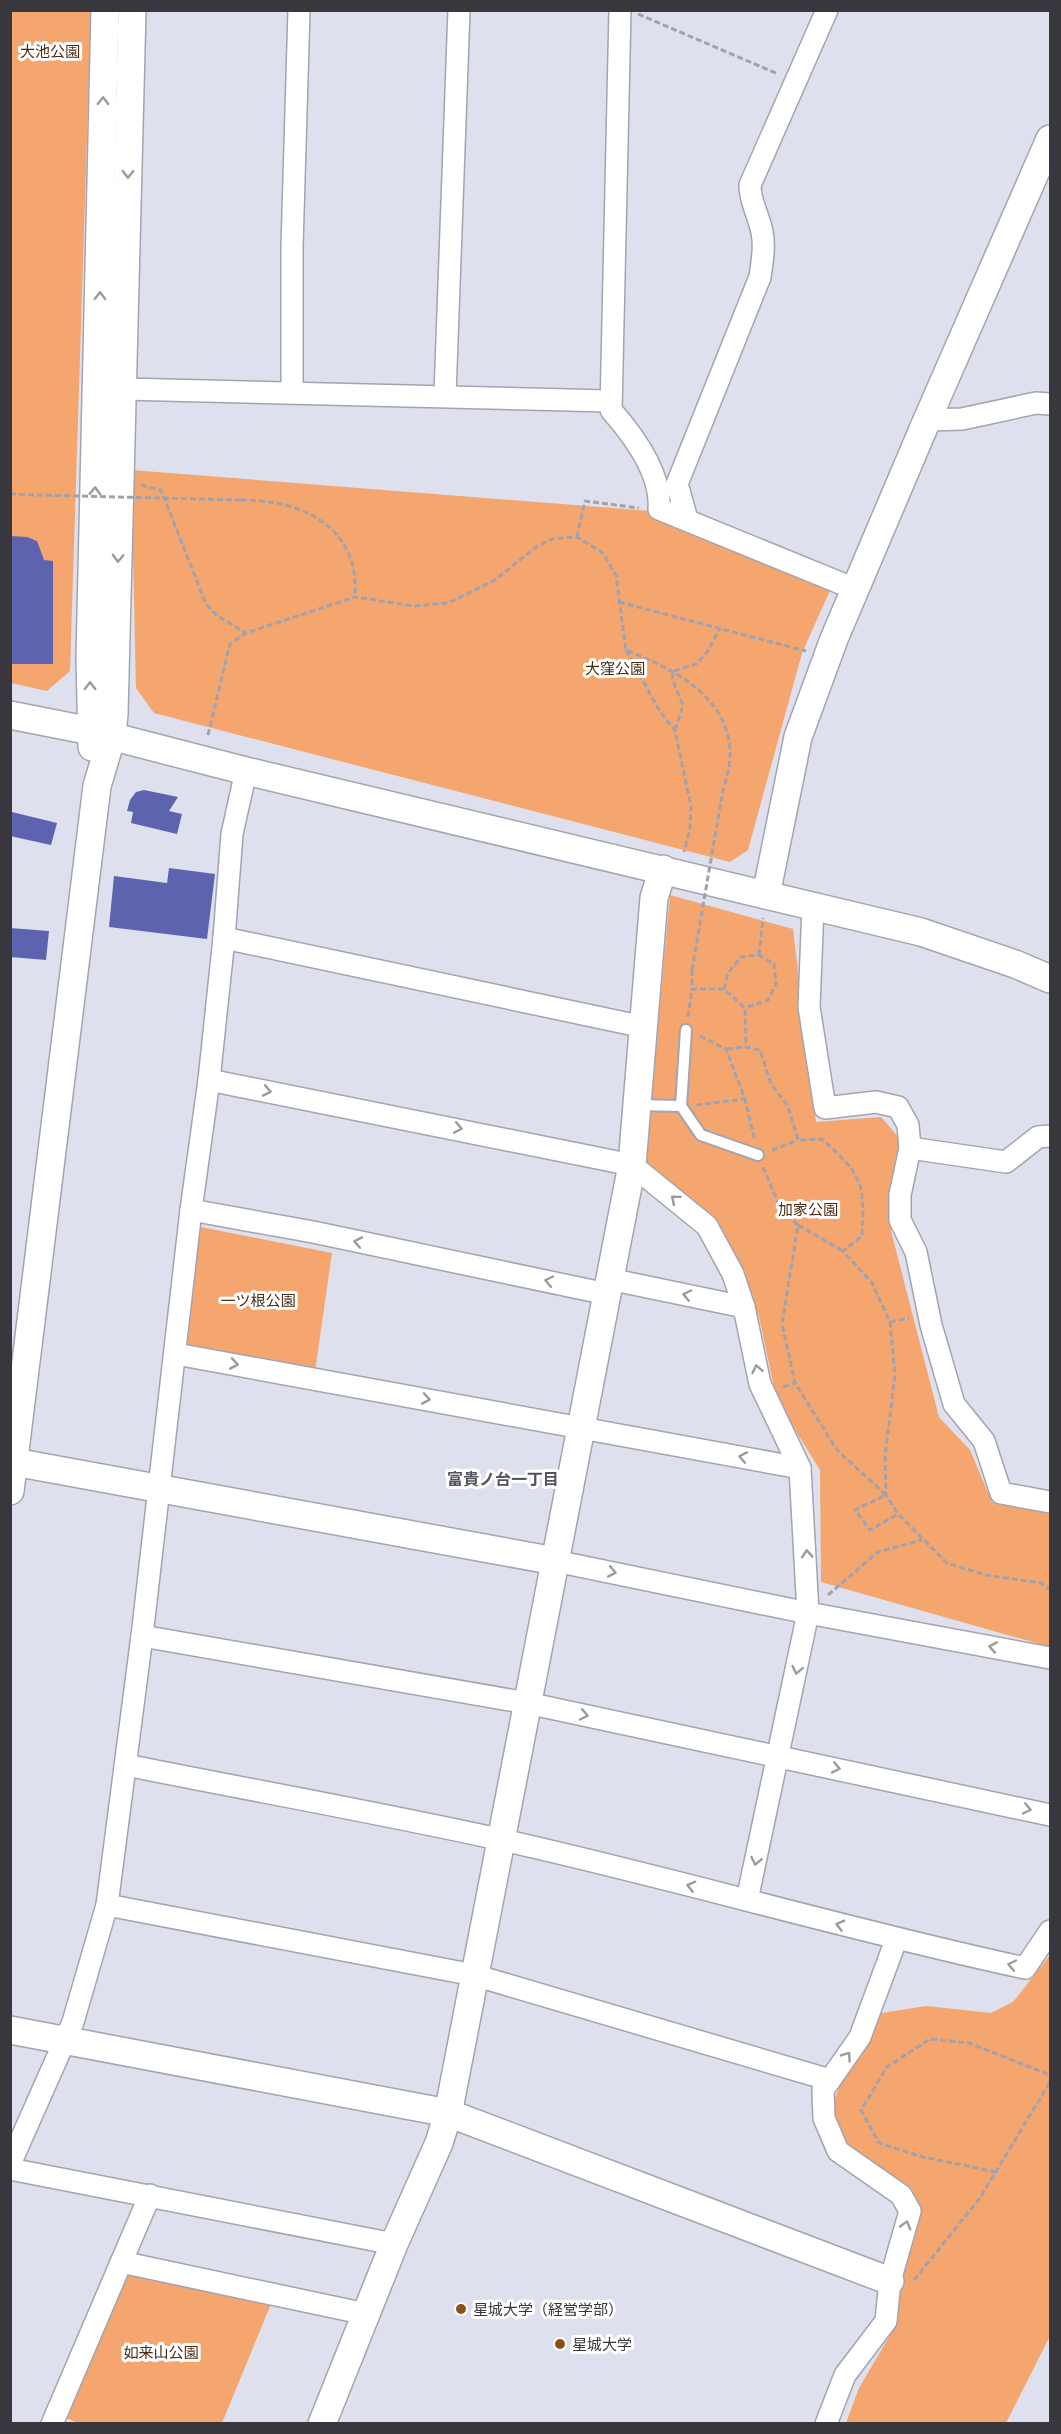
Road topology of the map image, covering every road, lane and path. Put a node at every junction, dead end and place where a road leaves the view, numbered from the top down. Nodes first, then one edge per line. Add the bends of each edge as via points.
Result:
1 (105, 10) edge
2 (132, 10) edge
3 (299, 10) edge
4 (459, 10) edge
5 (620, 10) edge
6 (631, 10) edge
7 (827, 10) edge
8 (795, 81) junction
9 (1050, 139) edge
10 (123, 389) junction
11 (292, 393) junction
12 (445, 395) junction
13 (609, 401) junction
14 (1050, 404) edge
15 (927, 420) junction
16 (133, 484) dead end
17 (10, 494) edge
18 (659, 506) junction
19 (687, 519) junction
20 (577, 537) junction
21 (855, 589) junction
22 (355, 597) junction
23 (619, 602) junction
24 (720, 628) junction
25 (246, 633) junction
26 (626, 650) junction
27 (808, 651) dead end
28 (674, 671) junction
29 (10, 715) edge
30 (675, 731) junction
31 (101, 734) junction
32 (208, 735) dead end
33 (246, 771) junction
34 (673, 862) junction
35 (766, 895) junction
36 (813, 907) junction
37 (224, 938) junction
38 (759, 955) junction
39 (1050, 979) edge
40 (692, 989) junction
41 (724, 989) junction
42 (745, 1008) junction
43 (644, 1027) junction
44 (686, 1030) junction
45 (746, 1047) junction
46 (726, 1049) junction
47 (209, 1080) junction
48 (745, 1098) junction
49 (637, 1106) junction
50 (681, 1106) junction
51 (1050, 1136) edge
52 (798, 1140) junction
53 (910, 1148) junction
54 (758, 1155) junction
55 (632, 1165) junction
56 (191, 1210) junction
57 (798, 1225) junction
58 (843, 1251) junction
59 (608, 1286) junction
60 (744, 1307) junction
61 (176, 1354) junction
62 (580, 1427) junction
63 (12, 1462) edge
64 (800, 1468) junction
65 (157, 1489) junction
66 (10, 1491) edge
67 (886, 1495) junction
68 (1050, 1502) edge
69 (898, 1514) junction
70 (922, 1540) junction
71 (555, 1561) junction
72 (1050, 1590) edge
73 (808, 1608) junction
74 (142, 1636) junction
75 (1050, 1658) edge
76 (527, 1703) junction
77 (779, 1755) junction
78 (126, 1765) junction
79 (1050, 1815) edge
80 (499, 1840) junction
81 (747, 1900) junction
82 (107, 1905) junction
83 (1050, 1931) edge
84 (896, 1940) junction
85 (474, 1975) junction
86 (10, 2030) edge
87 (65, 2040) junction
88 (1050, 2075) edge
89 (830, 2080) junction
90 (1050, 2082) edge
91 (448, 2113) junction
92 (10, 2167) edge
93 (996, 2172) junction
94 (150, 2195) junction
95 (394, 2244) junction
96 (121, 2262) junction
97 (900, 2283) junction
98 (366, 2314) junction
99 (55, 2423) edge
100 (322, 2424) edge
101 (826, 2424) edge

31 -> 1 street
2 -> 10 street
3 - 11 street
4 - 12 street
5 - 13 street
6 - 8 path
7 - 8 street
8 - 19 street via 750,185 750,201 764,249 760,277 677,484
9 - 15 street
10 - 11 street
10 -> 31 street
11 - 12 street
12 - 13 street
13 - 18 street via 610,410 638,441 660,496
14 - 15 street via 1036,403 962,419
15 - 21 street
16 - 25 path via 161,490 206,604 216,615
17 - 22 path, bridge via 267,500 304,509 326,523 338,537 351,560
18 - 19 street
18 - 20 path via 636,508 585,501
19 - 21 street
20 - 22 path via 552,539 536,547 495,580 448,603 412,606
20 - 23 path via 603,553 616,576
21 - 35 street via 798,737
22 - 25 path
23 - 24 path
23 - 26 path
24 - 27 path
24 - 28 path via 696,664
25 - 32 path via 230,644
26 - 28 path
26 - 30 path
28 - 30 path via 672,679 684,705
28 - 40 path, bridge via 705,694 723,719 730,751
29 - 31 street
30 - 34 path via 691,806 690,828
31 - 33 street
31 - 63 street
33 - 34 street
33 - 37 street via 232,834
34 - 35 street
34 - 43 street via 654,898
35 - 36 street
35 - 38 path
36 - 39 street via 921,932
36 - 53 street via 809,1007 825,1108 876,1101 898,1107 908,1125
37 - 43 street
37 - 47 street
38 - 41 path via 741,957 728,973
38 - 42 path via 774,964 776,984 768,1000
40 - 41 path
40 - 44 path
41 - 42 path
42 - 45 path
43 - 49 street
44 - 46 path
44 - 50 lane
45 - 46 path
45 - 52 path via 760,1050 771,1084 788,1106
46 - 48 path
47 -> 55 street
47 - 56 street
48 - 50 path
48 - 54 path
49 - 50 lane
49 - 55 street
50 - 54 lane via 701,1135
51 - 53 street via 1038,1137 1006,1162
52 - 54 path
52 - 58 path via 822,1139 852,1167 864,1196 862,1236
53 - 68 street via 900,1195 900,1220 916,1252 931,1325 954,1404 984,1441 1000,1493
54 - 57 path via 780,1207
55 - 59 street
60 -> 55 street via 733,1274 707,1226
59 -> 56 street
56 - 61 street
57 - 58 path
57 - 67 path via 782,1324 795,1383 837,1450
58 - 67 path via 872,1283 890,1322 895,1375 885,1456
60 -> 59 street
59 - 62 street
64 -> 60 street via 760,1384
61 -> 62 street
61 - 65 street
64 -> 62 street
62 - 71 street
63 - 65 street
63 - 66 street
73 -> 64 street
65 - 71 street
65 - 74 street
67 - 69 path
67 - 69 path via 855,1510 870,1530
69 - 70 path
70 - 72 path via 947,1563 986,1575 1041,1583
70 - 73 path via 878,1552
71 -> 73 street
71 - 76 street
75 -> 73 street
73 -> 77 street
74 - 76 street
74 - 78 street
76 -> 77 street
76 - 80 street
77 -> 79 street
77 -> 81 street
78 - 80 street
78 - 82 street
81 -> 80 street
80 - 85 street
84 -> 81 street
82 - 85 street
82 - 87 street
83 -> 84 street via 1024,1968
89 -> 84 street via 860,2037
85 - 89 street
85 - 91 street
86 - 87 street
87 - 91 street
87 - 92 street
88 - 93 path via 969,2043 930,2039 887,2067 861,2110 879,2143 923,2157
97 -> 89 street via 910,2211 901,2195 838,2151 824,2118 823,2090
90 - 93 path
91 - 95 street via 439,2143
91 - 97 street
92 - 94 street
93 - 97 path via 980,2198
94 - 95 street
94 - 96 street
95 - 98 street
96 - 98 street
96 - 99 street
97 - 101 street via 886,2321 845,2375
98 - 100 street

